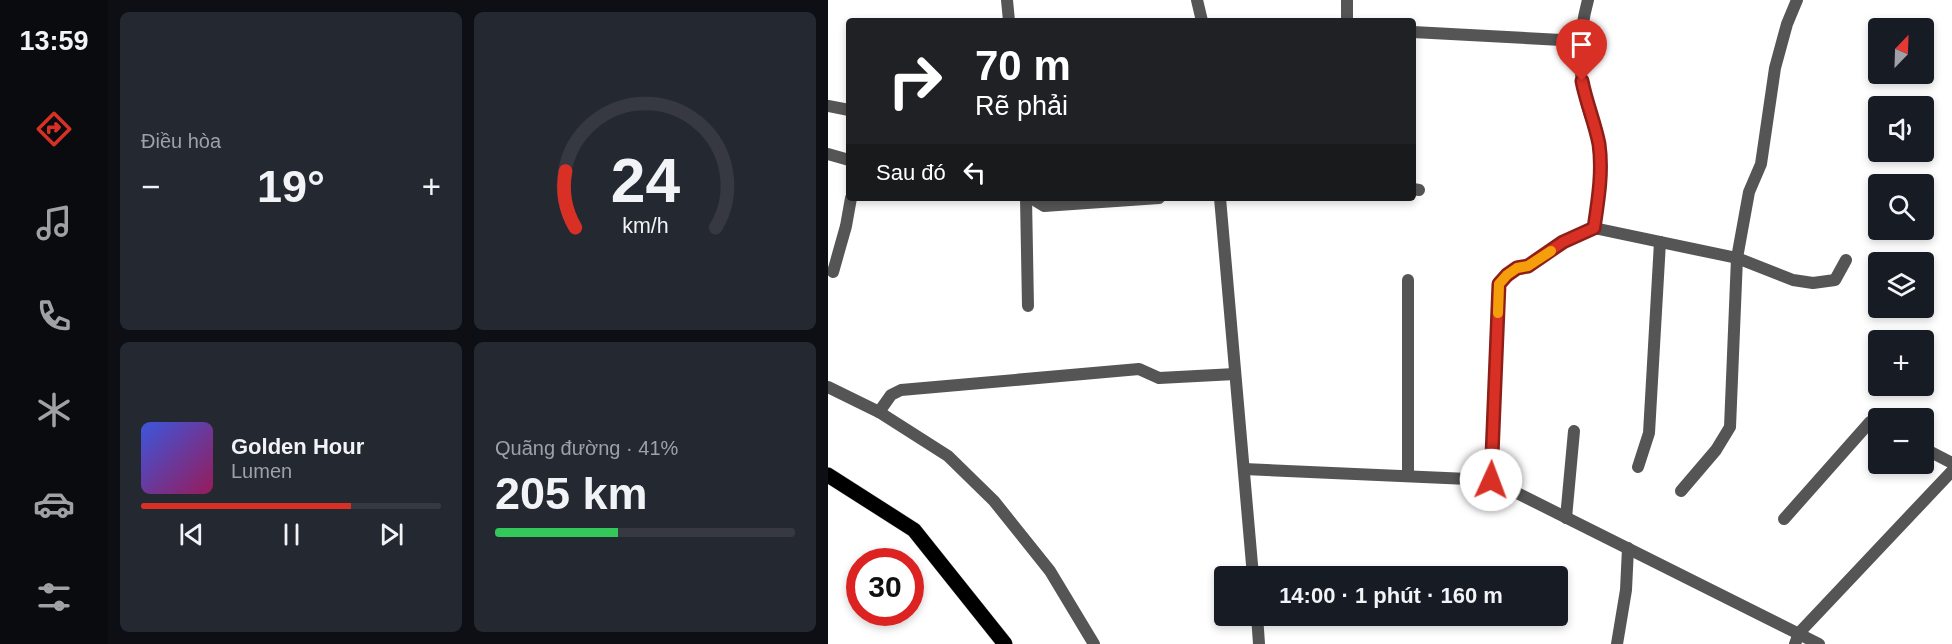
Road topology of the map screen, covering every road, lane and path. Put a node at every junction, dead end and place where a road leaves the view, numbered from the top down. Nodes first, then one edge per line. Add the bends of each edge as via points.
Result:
1 (1007, 0) edge
2 (1197, 0) edge
3 (1347, 0) edge
4 (1588, 0) edge
5 (1797, 0) edge
6 (1009, 18) edge
7 (1201, 18) edge
8 (1347, 18) edge
9 (1416, 32) edge
10 (1580, 40) junction
11 (828, 106) edge
12 (846, 109) edge
13 (828, 154) edge
14 (846, 159) edge
15 (850, 201) edge
16 (1026, 201) edge
17 (1036, 201) edge
18 (1115, 201) edge
19 (1220, 201) edge
20 (1594, 228) junction
21 (1660, 242) junction
22 (1737, 258) junction
23 (1846, 260) dead end
24 (833, 272) dead end
25 (1408, 280) dead end
26 (1028, 306) dead end
27 (1235, 374) junction
28 (828, 387) edge
29 (879, 412) junction
30 (1868, 424) edge
31 (1574, 431) dead end
32 (1934, 454) edge
33 (1952, 463) edge
34 (1638, 467) dead end
35 (1244, 469) junction
36 (1952, 471) edge
37 (828, 475) edge
38 (1408, 476) junction
39 (1491, 480) junction
40 (1681, 491) dead end
41 (1566, 518) junction
42 (1784, 519) dead end
43 (1628, 548) junction
44 (1252, 566) edge
45 (1258, 626) edge
46 (1797, 638) edge
47 (1005, 644) edge
48 (1094, 644) edge
49 (1259, 644) edge
50 (1617, 644) edge
51 (1819, 644) edge

1 - 6 street
2 - 7 street
3 - 8 street
4 - 10 street
5 - 22 street via 1786,24 1775,68 1761,164 1749,192
9 - 10 street
10 - 20 street via 1585,99 1599,144 1600,181
11 - 12 street
13 - 14 street
15 - 24 street
16 - 26 street
17 - 18 street via 1044,206
19 - 27 street
20 - 21 street
20 - 39 street via 1563,242 1528,266 1517,268 1499,284
21 - 22 street
21 - 34 street via 1649,434
22 - 23 street via 1793,280 1813,283 1835,280
22 - 40 street via 1730,427
25 - 38 street
27 - 29 street via 1159,378 1139,369 901,390 891,395
27 - 35 street
28 - 29 street
29 - 48 street via 948,456 994,501 1050,571
30 - 42 street
31 - 41 street
32 - 33 street
35 - 38 street
35 - 44 street
36 - 46 street
37 - 47 main road via 915,530
38 - 39 street
39 - 41 street
41 - 43 street
43 - 46 street
43 - 50 street
45 - 49 street
46 - 51 street

